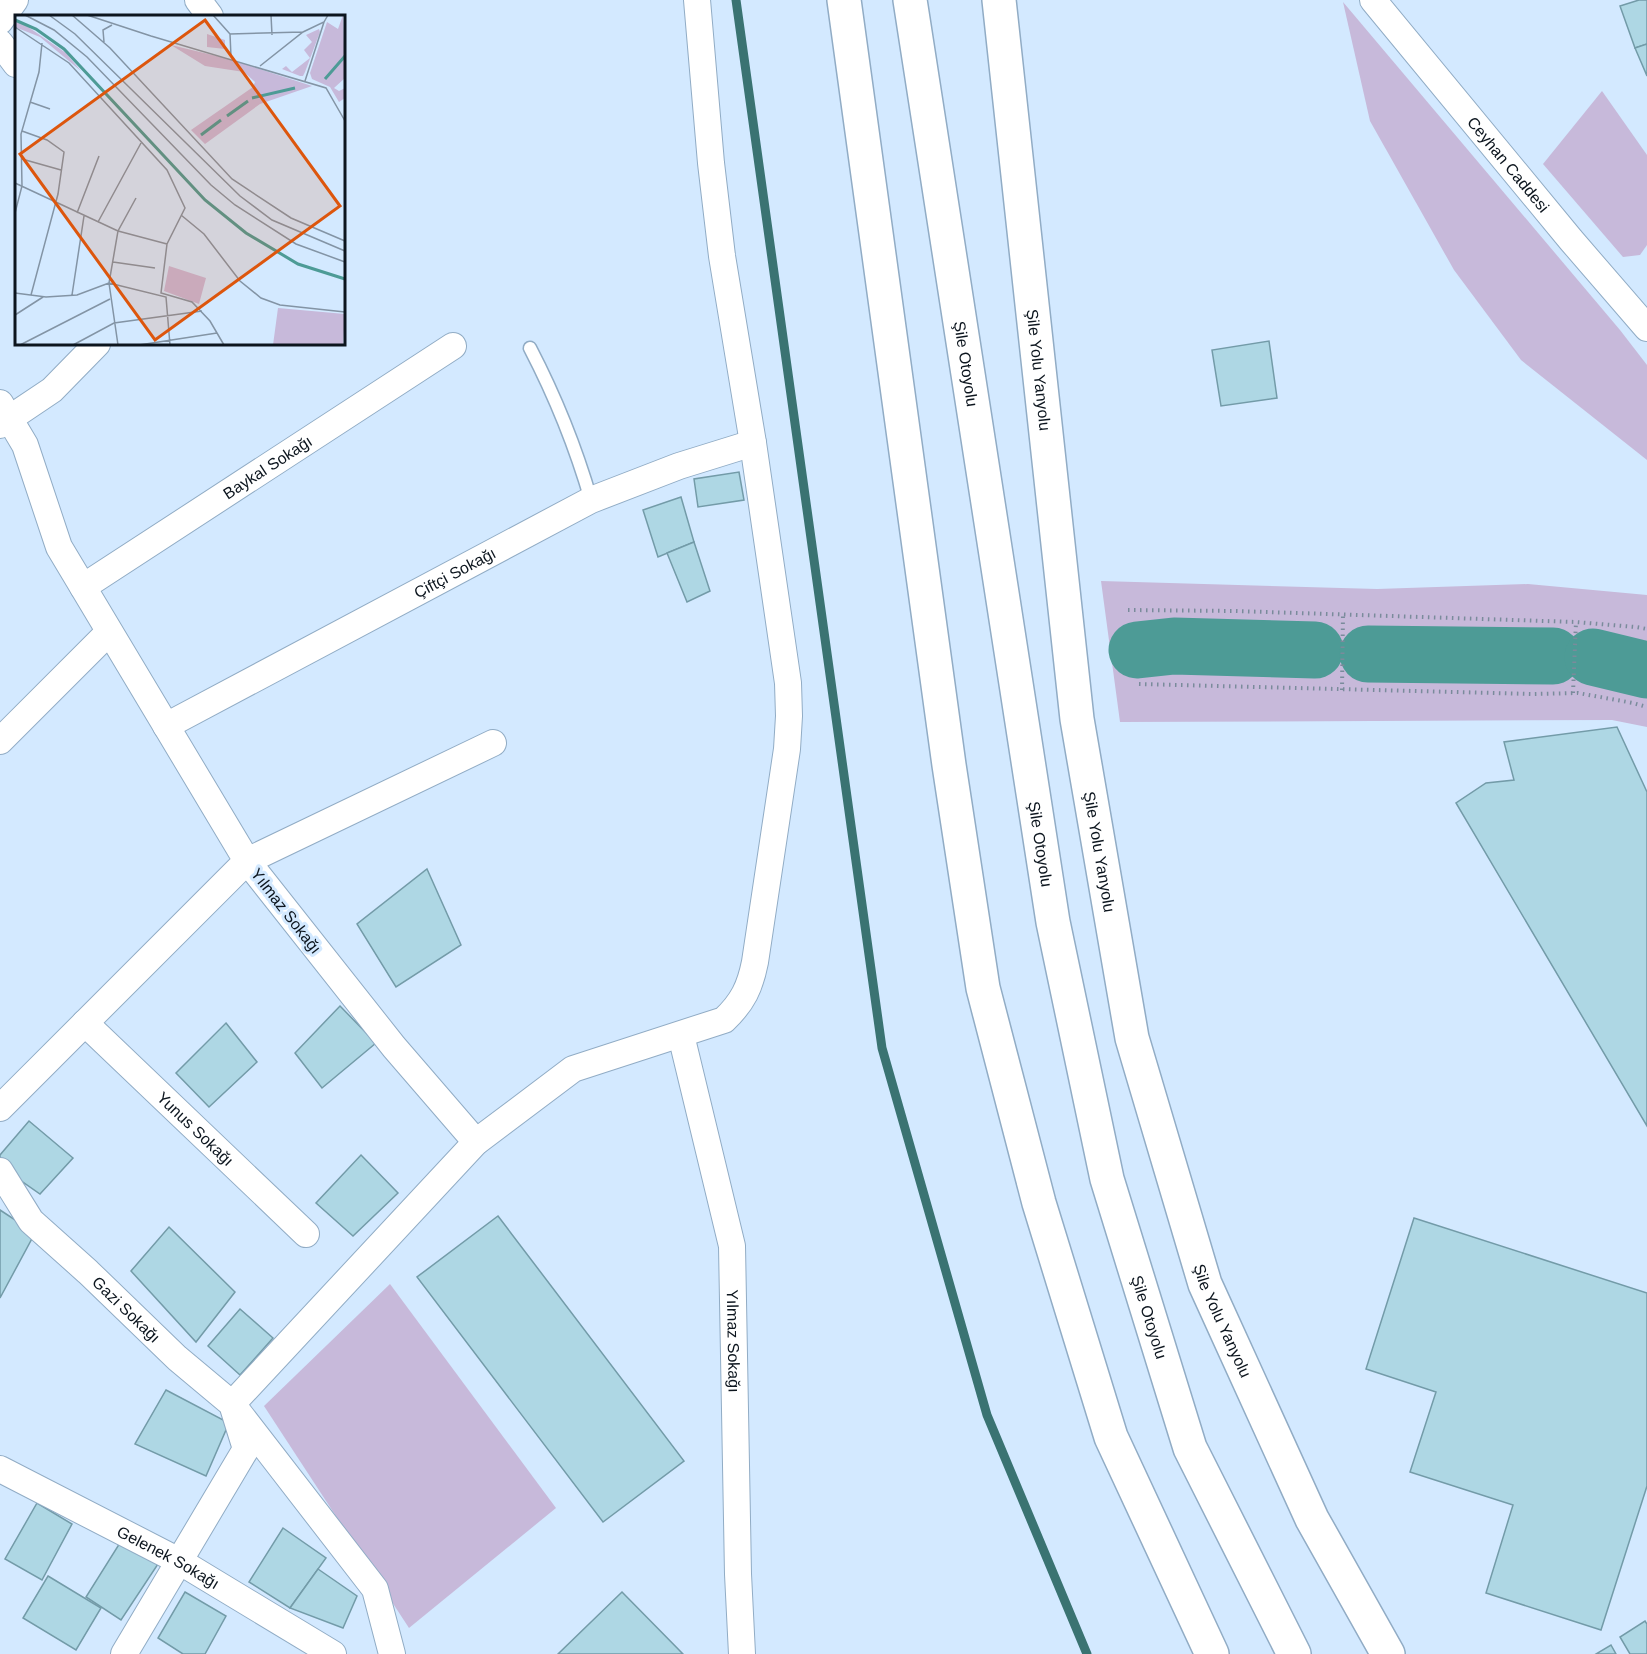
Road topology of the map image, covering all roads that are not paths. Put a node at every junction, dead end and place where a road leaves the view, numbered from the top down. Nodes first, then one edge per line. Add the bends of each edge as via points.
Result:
1 (15, 0) edge
2 (198, 0) edge
3 (697, 0) edge
4 (844, 0) edge
5 (910, 0) edge
6 (999, 0) edge
7 (1374, 0) edge
8 (209, 15) edge
9 (0, 21) edge
10 (0, 43) edge
11 (15, 63) edge
12 (1645, 320) edge
13 (96, 345) edge
14 (453, 346) dead end
15 (530, 348) dead end
16 (3, 415) edge
17 (753, 443) junction
18 (591, 500) junction
19 (83, 587) junction
20 (109, 632) junction
21 (166, 726) junction
22 (0, 741) edge
23 (493, 743) dead end
24 (247, 861) junction
25 (85, 1023) junction
26 (681, 1035) junction
27 (0, 1108) edge
28 (476, 1142) junction
29 (0, 1172) edge
30 (306, 1234) dead end
31 (232, 1404) junction
32 (0, 1469) edge
33 (179, 1561) junction
34 (124, 1654) edge
35 (333, 1654) edge
36 (392, 1654) edge
37 (742, 1654) edge
38 (1212, 1654) edge
39 (1294, 1654) edge
40 (1388, 1654) edge

1 - 9 street
2 - 8 street
3 - 17 street via 722,256
4 - 38 main road via 983,988 1039,1203 1111,1437
5 - 39 main road, Şile Otoyolu via 1053,922 1107,1179 1190,1448
6 - 40 main road, Şile Yolu Yanyolu via 1077,719 1132,1038 1205,1284 1312,1520
7 - 12 street, Ceyhan Caddesi via 1570,240
10 - 11 street
13 - 16 street via 52,390
14 - 19 street, Baykal Sokağı
15 - 18 lane via 562,415
16 - 19 street via 25,445 59,547
17 - 18 street, Çiftçi Sokağı
17 - 26 street via 788,683 787,749 752,979 745,996 724,1020
18 - 21 street, Çiftçi Sokağı
19 - 20 street
20 - 21 street
20 - 22 street
21 - 24 street
23 - 24 street, Yılmaz Sokağı
24 - 25 street
24 - 28 street, Yılmaz Sokağı via 394,1047
25 - 27 street
25 - 30 street, Yunus Sokağı
26 - 28 street via 573,1069
26 - 37 street, Yılmaz Sokağı via 732,1246
28 - 31 street
29 - 31 street, Gazi Sokağı via 31,1221 177,1358
31 - 33 street via 246,1449
31 - 36 street, Gazi Sokağı via 375,1589
32 - 33 street, Gelenek Sokağı
33 - 34 street
33 - 35 street, Gelenek Sokağı

